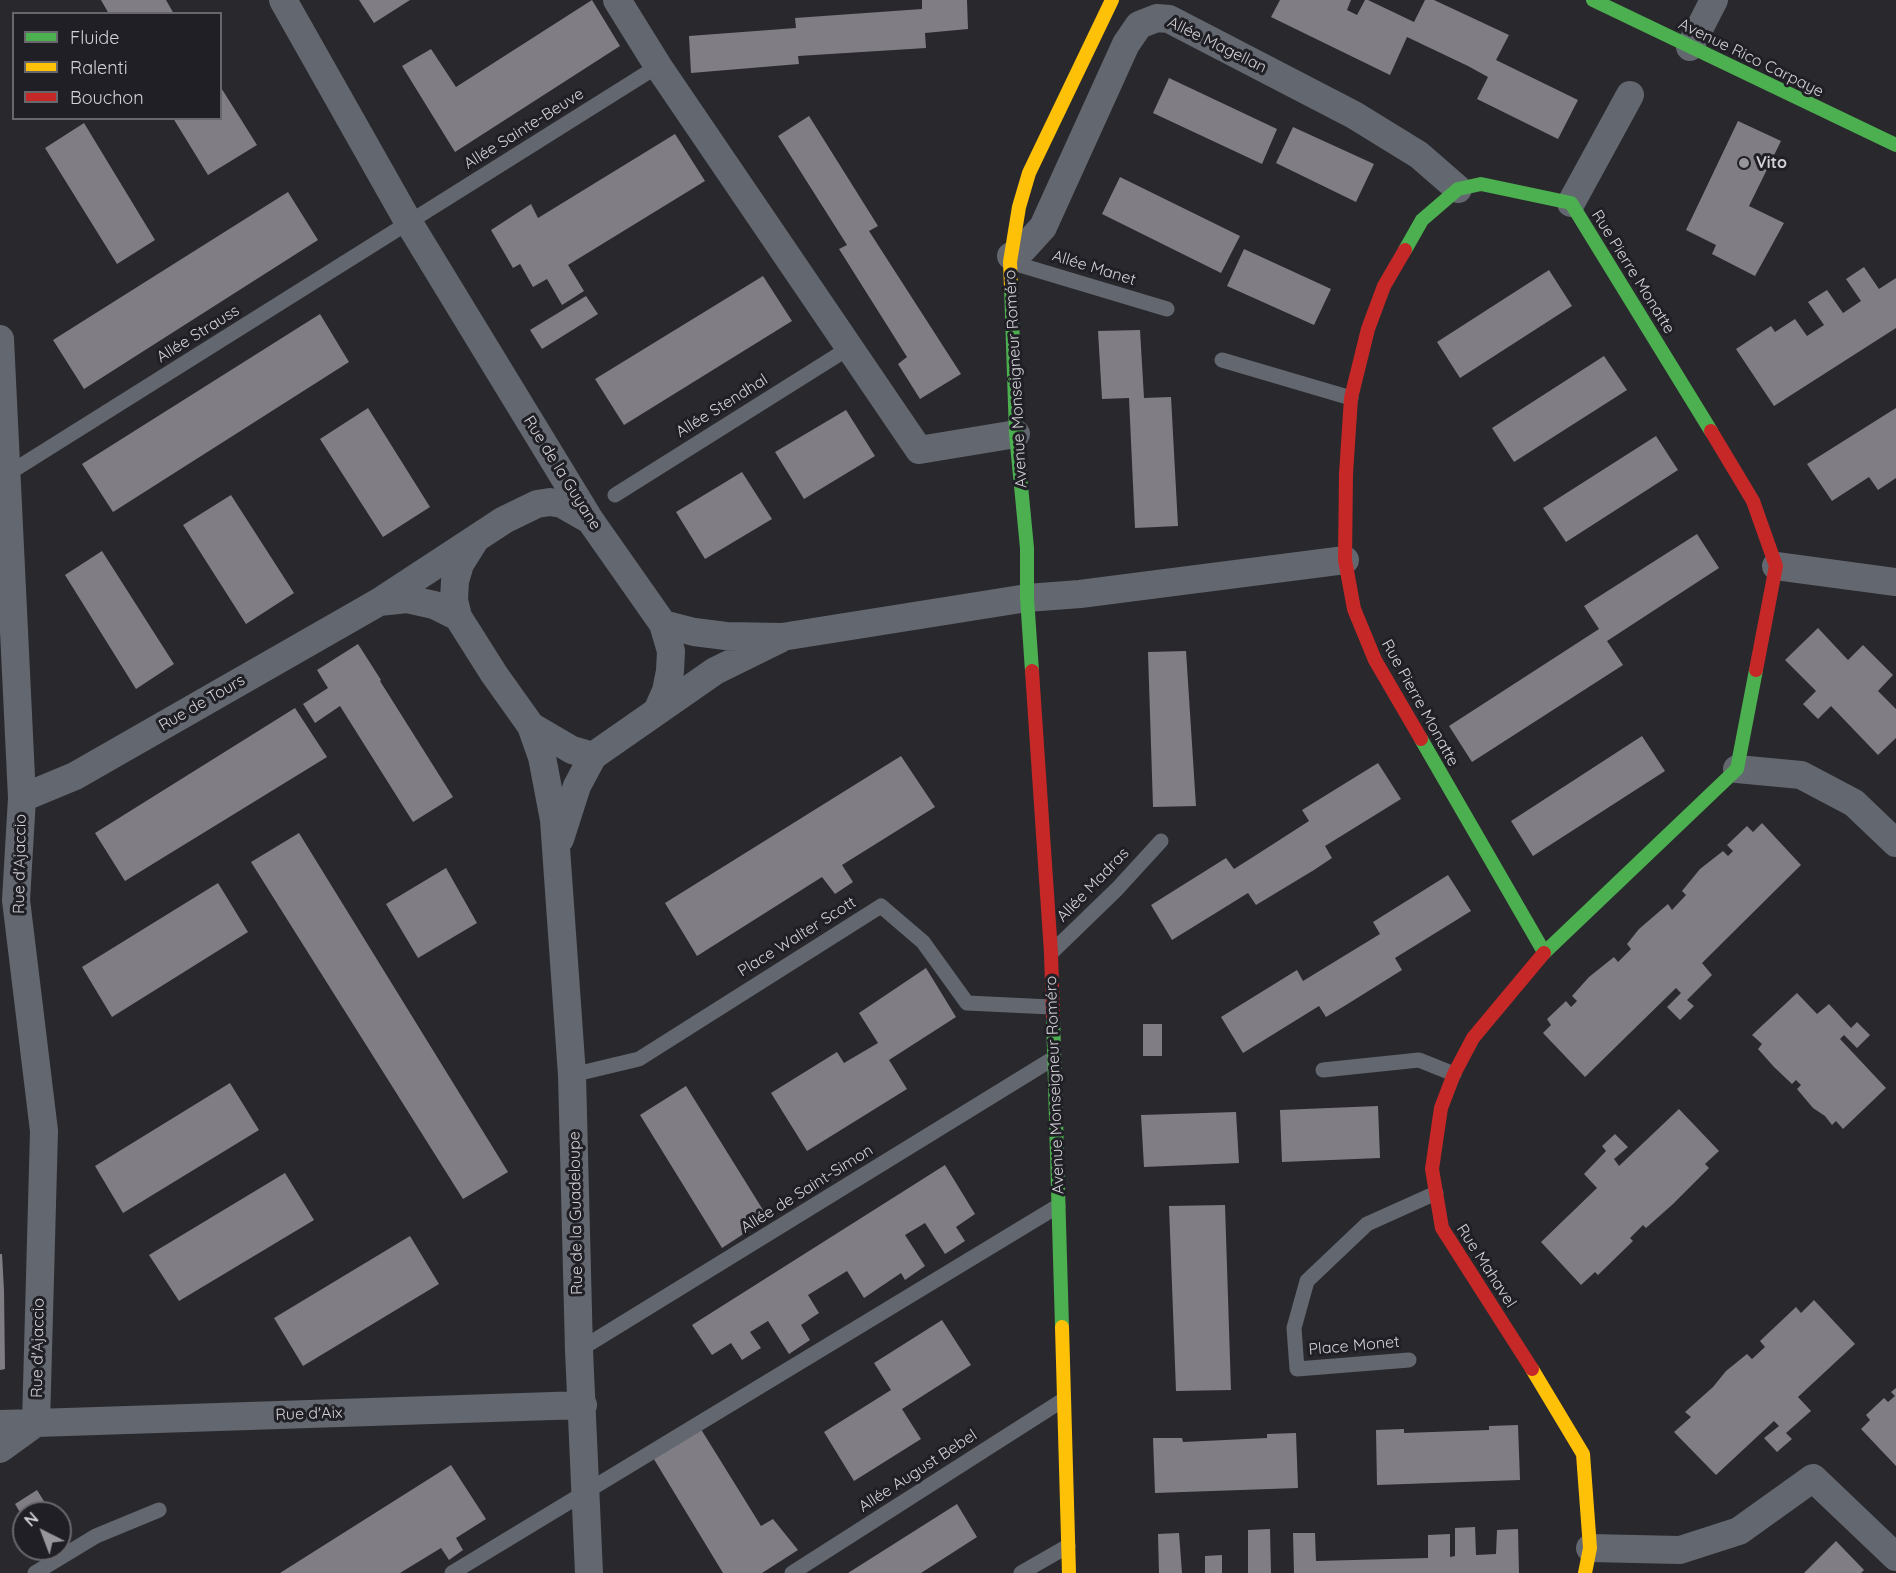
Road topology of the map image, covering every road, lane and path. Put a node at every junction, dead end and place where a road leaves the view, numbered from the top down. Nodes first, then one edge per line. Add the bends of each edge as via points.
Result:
1 (283, 0) edge
2 (617, 0) edge
3 (1112, 0) edge
4 (1593, 0) edge
5 (1714, 0) edge
6 (1690, 47) junction
7 (658, 66) junction
8 (1630, 95) dead end
9 (1896, 145) edge
10 (1458, 189) junction
11 (1570, 203) junction
12 (409, 223) junction
13 (1011, 259) junction
14 (1167, 309) dead end
15 (0, 339) edge
16 (849, 348) junction
17 (1222, 360) dead end
18 (1350, 398) junction
19 (1016, 434) junction
20 (6, 475) junction
21 (615, 495) dead end
22 (590, 520) junction
23 (475, 540) junction
24 (1345, 560) junction
25 (1776, 566) junction
26 (1896, 582) edge
27 (1027, 598) junction
28 (379, 602) junction
29 (458, 617) junction
30 (663, 624) junction
31 (782, 637) junction
32 (7, 655) edge
33 (658, 709) junction
34 (531, 726) junction
35 (592, 756) junction
36 (1737, 769) junction
37 (22, 798) junction
38 (1161, 841) dead end
39 (1896, 843) edge
40 (556, 853) junction
41 (8, 902) edge
42 (1544, 952) junction
43 (1051, 953) junction
44 (1051, 1007) junction
45 (1054, 1058) junction
46 (1323, 1070) dead end
47 (1454, 1074) junction
48 (572, 1075) junction
49 (1436, 1193) junction
50 (1058, 1206) junction
51 (579, 1350) junction
52 (1408, 1360) dead end
53 (1063, 1400) junction
54 (583, 1405) junction
55 (36, 1423) junction
56 (0, 1424) edge
57 (0, 1449) edge
58 (585, 1493) junction
59 (159, 1510) dead end
60 (1068, 1546) junction
61 (1896, 1557) edge
62 (1587, 1560) edge
63 (35, 1573) edge
64 (452, 1573) edge
65 (589, 1573) edge
66 (792, 1573) edge
67 (1021, 1573) edge
68 (1069, 1573) edge

1 - 12 street, Rue de la Guyane
2 - 7 street
3 - 13 street, Avenue Monseigneur Roméro via 1029,173 1018,207
4 - 6 street, Avenue Rico Carpaye
5 - 6 street
6 - 9 street, Avenue Rico Carpaye
7 - 12 lane, Allée Sainte-Beuve
7 - 16 street
8 - 11 street
10 - 11 street, Rue Pierre Monatte via 1481,184
10 - 13 street, Allée Magellan via 1419,155 1354,115 1169,19 1157,18 1139,25 1130,37 1043,227
10 - 18 street, Rue Pierre Monatte via 1422,220 1384,286
11 - 25 street, Rue Pierre Monatte via 1753,501
12 - 20 lane, Allée Strauss
12 - 22 street, Rue de la Guyane
13 - 14 lane, Allée Manet
13 - 19 street, Avenue Monseigneur Roméro
15 - 20 street, Rue d'Ajaccio
16 - 19 street via 919,450
16 - 21 lane, Allée Stendhal
17 - 18 lane
18 - 24 street, Rue Pierre Monatte
19 - 27 street, Avenue Monseigneur Roméro via 1028,548
20 - 32 street, Rue d'Ajaccio
22 - 23 street, Rue de Tours via 562,504 537,504
22 - 30 street, Rue de la Guyane
23 - 28 street, Rue de Tours
23 - 29 street via 455,581
24 - 27 street
24 - 42 street, Rue Pierre Monatte via 1354,609 1375,660
25 - 26 street
25 - 36 street
27 - 31 street
27 - 43 street, Avenue Monseigneur Roméro
28 - 29 street, Rue de Tours via 406,599 434,605
28 - 37 street, Rue de Tours via 75,776
29 - 34 street, Rue de la Guadeloupe
30 - 31 street via 726,636
30 - 33 street via 671,651 670,671
31 - 33 street, Rue de la Guadeloupe via 715,671
32 - 37 street, Rue d'Ajaccio
33 - 35 street, Rue de la Guadeloupe
34 - 35 street via 572,750
34 - 40 street, Rue de la Guadeloupe via 549,788
35 - 40 street, Rue de la Guadeloupe via 577,786
36 - 39 street via 1801,775 1854,803
36 - 42 street
37 - 41 street, Rue d'Ajaccio
38 - 43 lane, Allée Madras
40 - 48 street, Rue de la Guadeloupe
41 - 55 street, Rue d'Ajaccio via 44,1131
42 - 47 street, Rue Mahavel via 1473,1038
43 - 44 street, Avenue Monseigneur Roméro
44 - 45 street, Avenue Monseigneur Roméro
44 - 48 lane, Place Walter Scott via 967,1004 923,942 881,906 639,1059
45 - 50 street, Avenue Monseigneur Roméro
45 - 51 lane, Allée de Saint-Simon
46 - 47 lane via 1419,1060
47 - 49 street, Rue Mahavel via 1441,1108 1432,1169
48 - 51 street, Rue de la Guadeloupe
49 - 52 lane, Place Monet via 1367,1224 1307,1281 1294,1328 1297,1369
49 - 62 street, Rue Mahavel via 1442,1228 1583,1454
50 - 53 street, Avenue Monseigneur Roméro
50 - 58 lane
51 - 54 street, Rue de la Guadeloupe
53 - 60 street, Avenue Monseigneur Roméro
53 - 66 lane, Allée August Bebel
54 - 55 street, Rue d'Aix
54 - 58 street, Rue de la Guadeloupe
55 - 56 street, Rue d'Aix
55 - 57 street
58 - 64 lane
58 - 65 street, Rue de la Guadeloupe
59 - 63 lane via 96,1536
60 - 67 lane
60 - 68 street, Avenue Monseigneur Roméro
61 - 62 street via 1813,1478 1739,1531 1680,1550

